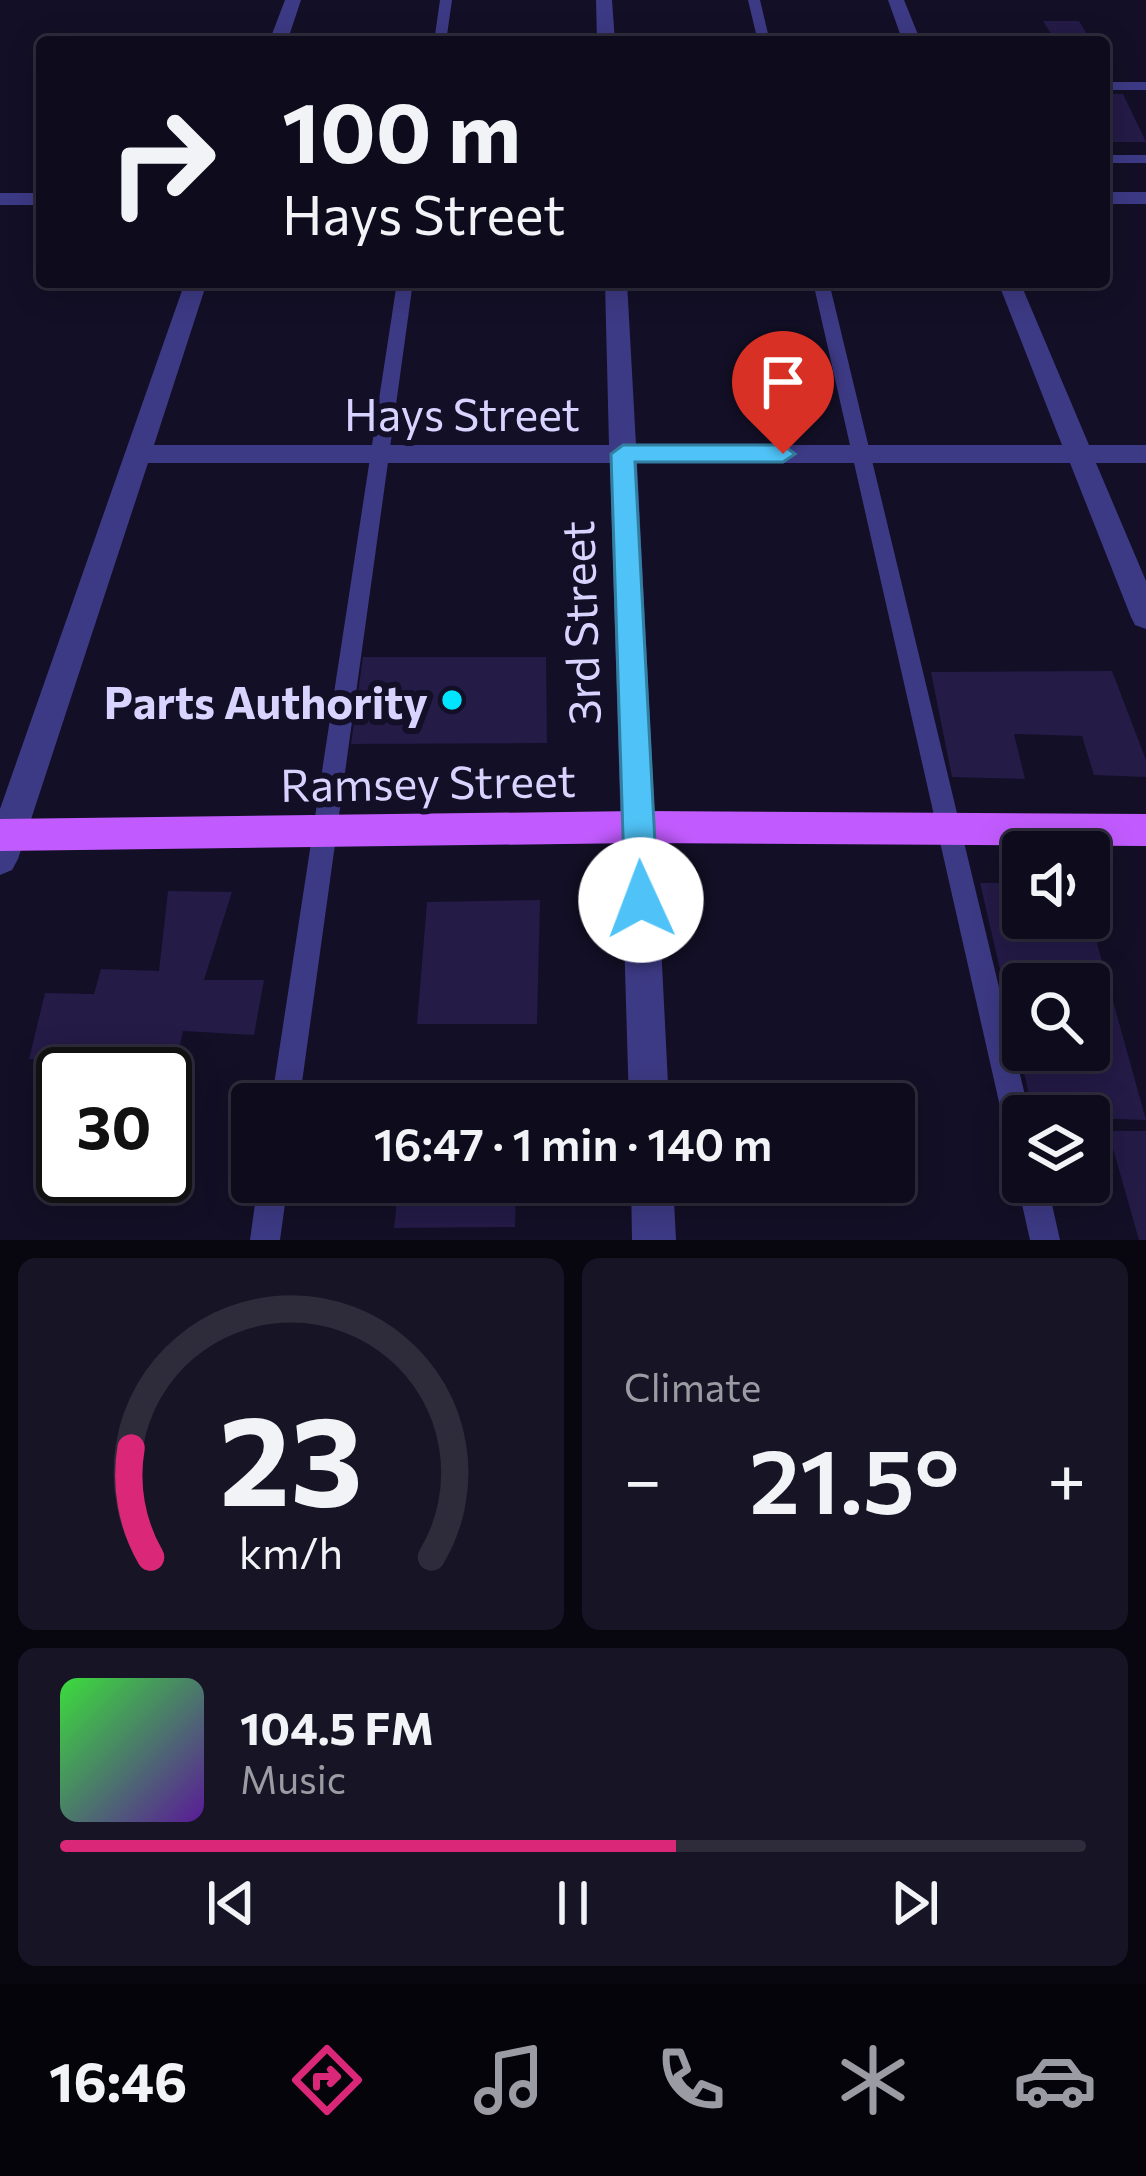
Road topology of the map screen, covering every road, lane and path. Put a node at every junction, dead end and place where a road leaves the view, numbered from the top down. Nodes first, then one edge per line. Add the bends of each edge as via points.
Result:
1 (293, 0) edge
2 (446, 0) edge
3 (604, 0) edge
4 (754, 0) edge
5 (896, 0) edge
6 (280, 36) edge
7 (441, 36) edge
8 (606, 36) edge
9 (763, 36) edge
10 (910, 36) edge
11 (1110, 86) edge
12 (1146, 86) edge
13 (1110, 159) edge
14 (1146, 159) edge
15 (1110, 198) edge
16 (0, 199) edge
17 (36, 199) edge
18 (1145, 200) edge
19 (194, 288) edge
20 (404, 288) edge
21 (616, 288) edge
22 (822, 288) edge
23 (1011, 288) edge
24 (137, 454) junction
25 (380, 454) junction
26 (623, 454) junction
27 (863, 454) junction
28 (1079, 454) junction
29 (1146, 454) edge
30 (1143, 604) edge
31 (639, 826) junction
32 (948, 828) junction
33 (1146, 830) edge
34 (325, 831) junction
35 (3, 843) edge
36 (288, 1083) edge
37 (648, 1083) edge
38 (1011, 1095) edge
39 (271, 1203) edge
40 (653, 1203) edge
41 (1036, 1203) edge
42 (265, 1240) edge
43 (654, 1240) edge
44 (1045, 1240) edge

1 - 6 street
2 - 7 lane
3 - 8 street
4 - 9 lane
5 - 10 street
11 - 12 lane
13 - 14 lane
15 - 18 street
16 - 17 street
19 - 24 street
20 - 25 lane
21 - 26 street, 3rd Street
22 - 27 lane
23 - 28 street
24 - 25 street, Hays Street
24 - 35 street
25 - 26 street, Hays Street
25 - 34 lane
26 - 27 street, Hays Street
26 - 31 street, 3rd Street
27 - 28 street, Hays Street
27 - 32 lane
28 - 29 street, Hays Street
28 - 30 street
31 - 32 main road, Ramsey Street
31 - 34 main road, Ramsey Street
31 - 37 street, 3rd Street
32 - 33 main road, Ramsey Street
32 - 38 lane
34 - 35 main road, Ramsey Street
34 - 36 lane
39 - 42 lane
40 - 43 street
41 - 44 lane

